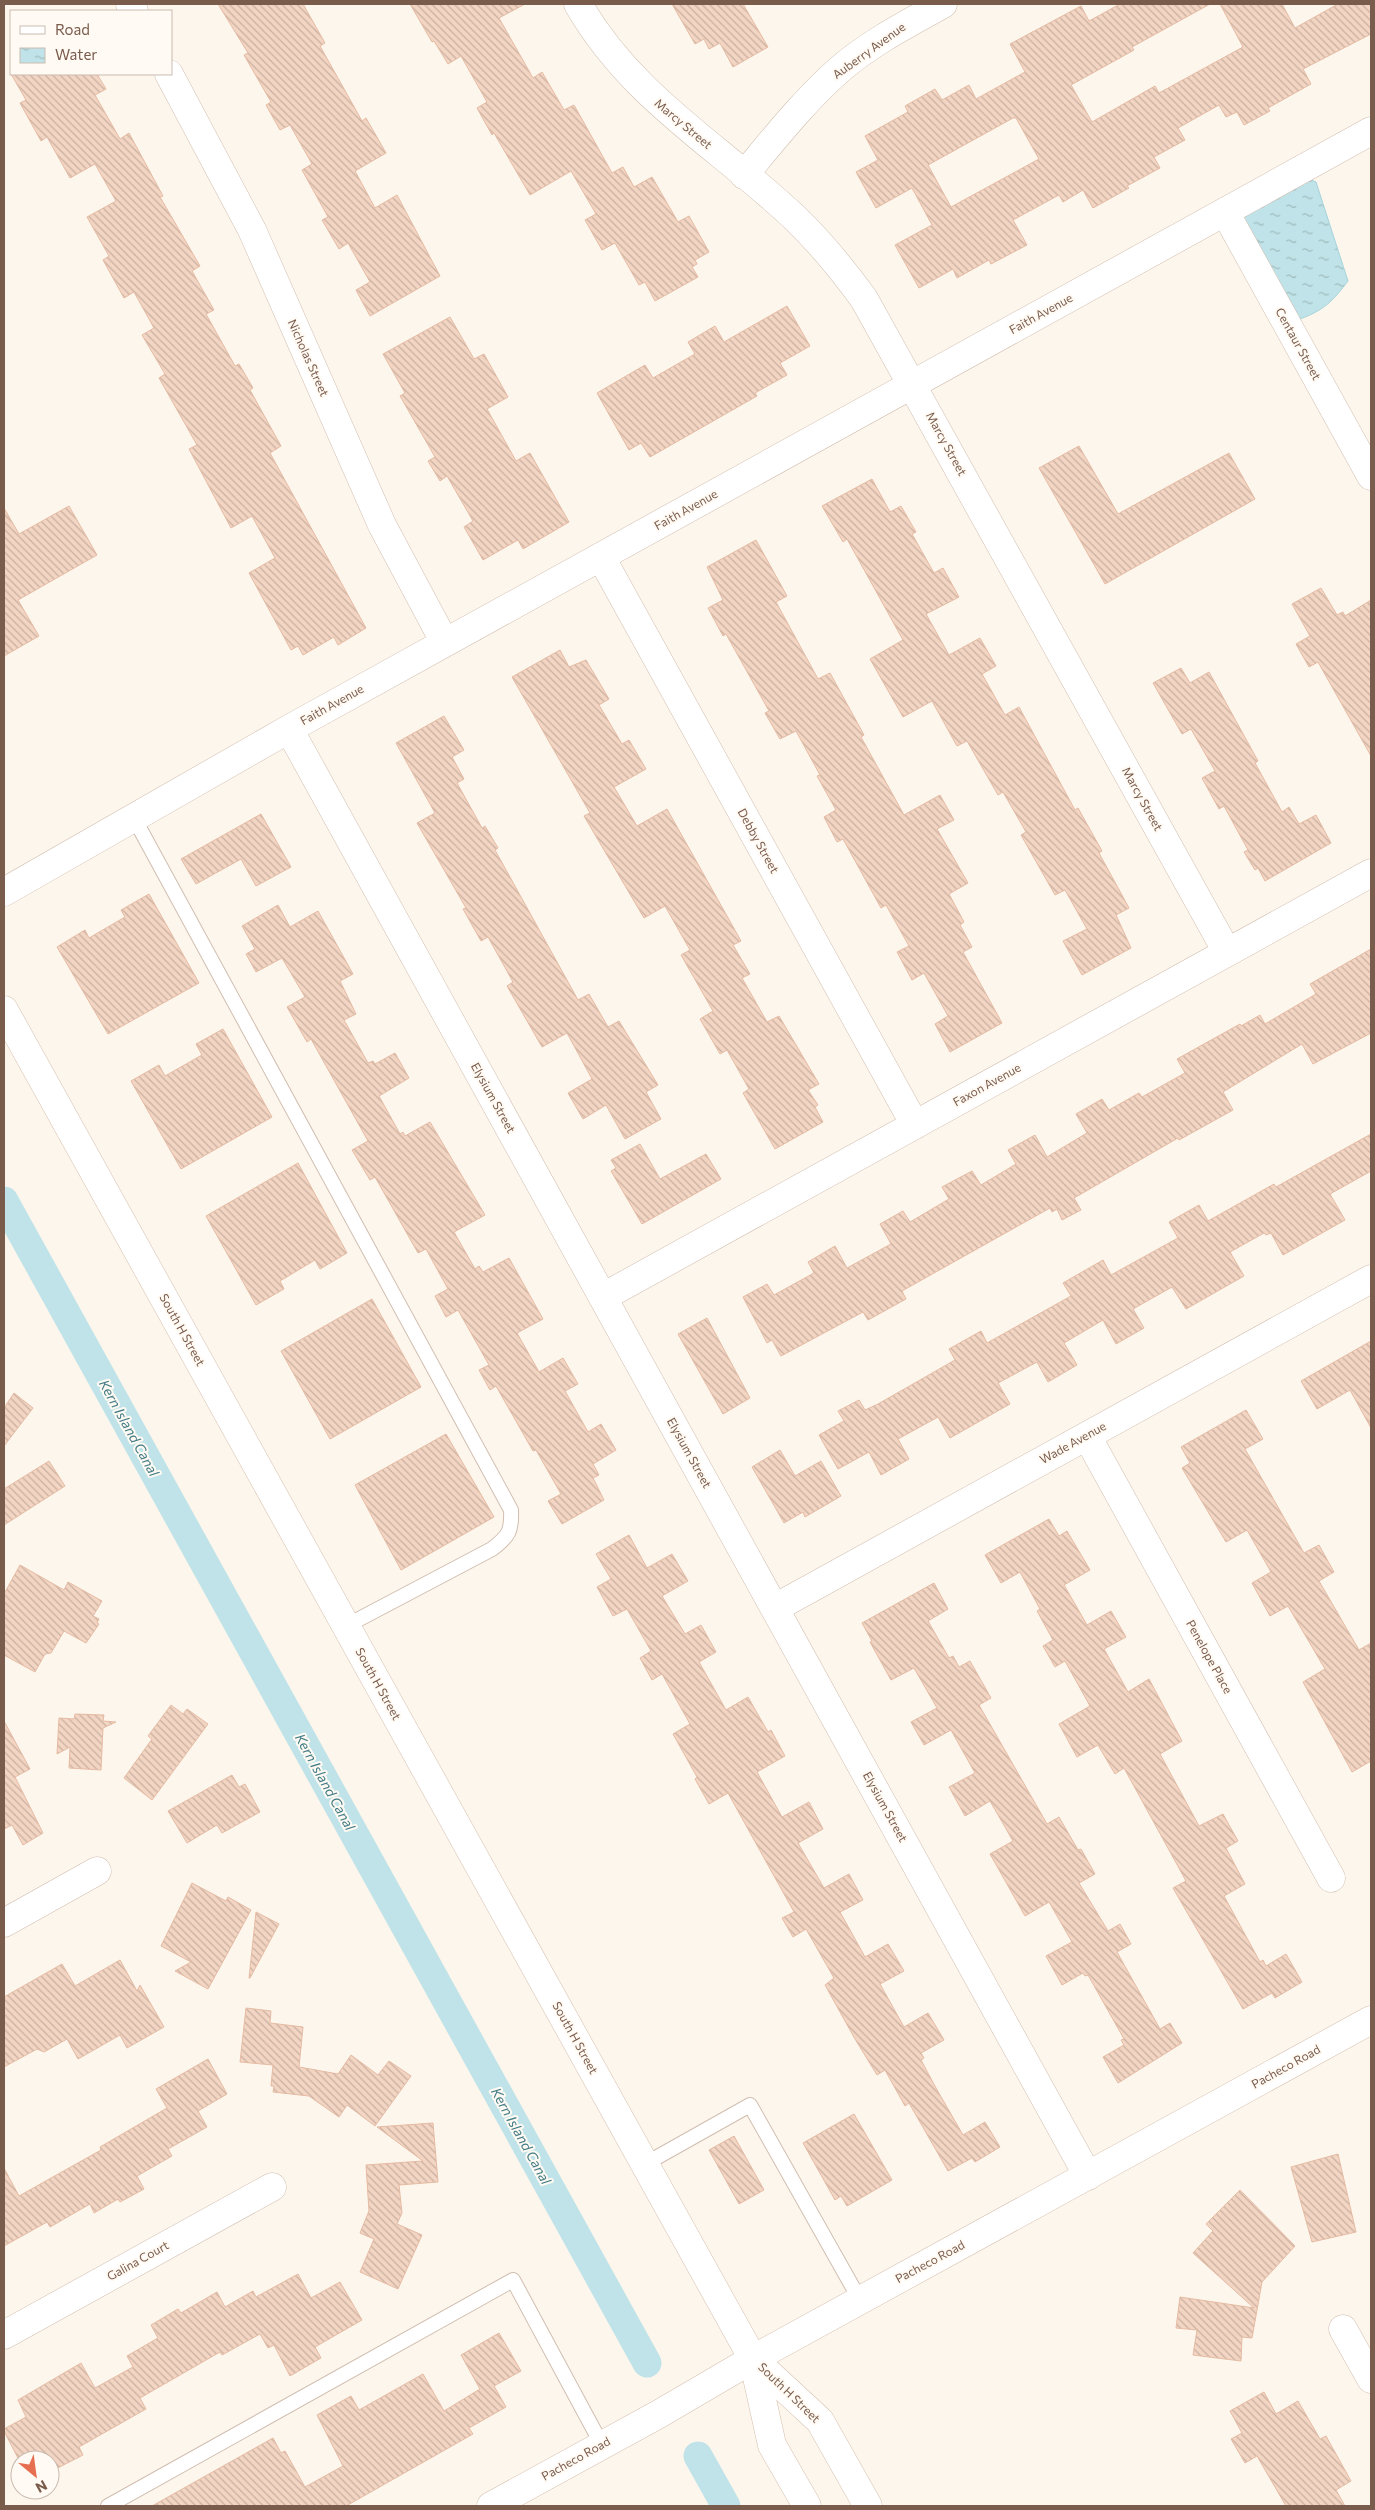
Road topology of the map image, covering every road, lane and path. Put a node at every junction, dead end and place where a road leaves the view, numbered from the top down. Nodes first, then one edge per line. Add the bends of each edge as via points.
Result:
1 (578, 4) edge
2 (943, 4) edge
3 (170, 75) edge
4 (1371, 131) edge
5 (744, 175) junction
6 (1225, 212) junction
7 (913, 384) junction
8 (1371, 476) edge
9 (601, 557) junction
10 (445, 643) junction
11 (289, 729) junction
12 (134, 818) junction
13 (1371, 873) edge
14 (4, 892) edge
15 (1227, 952) junction
16 (4, 1010) edge
17 (915, 1125) junction
18 (1371, 1278) edge
19 (603, 1297) junction
20 (1087, 1436) junction
21 (775, 1608) junction
22 (346, 1626) junction
23 (97, 1872) dead end
24 (1331, 1878) dead end
25 (4, 1923) edge
26 (1371, 2020) edge
27 (645, 2164) junction
28 (1088, 2176) junction
29 (272, 2186) dead end
30 (860, 2300) junction
31 (1343, 2329) dead end
32 (4, 2335) edge
33 (753, 2358) junction
34 (1371, 2380) edge
35 (602, 2445) junction
36 (502, 2504) edge
37 (108, 2506) edge
38 (806, 2506) edge
39 (868, 2506) edge

1 - 5 street, Marcy Street via 620,63 656,102
2 - 5 street, Auberry Avenue via 890,33 840,69 802,106
3 - 10 street, Nicholas Street via 252,230 382,525
4 - 6 street, Faith Avenue
5 - 7 street, Marcy Street via 795,218 832,256 864,299
6 - 7 street, Faith Avenue
6 - 8 street, Centaur Street
7 - 9 street, Faith Avenue
7 - 15 street, Marcy Street
9 - 10 street, Faith Avenue
9 - 17 street, Debby Street
10 - 11 street, Faith Avenue
11 - 12 street, Faith Avenue
11 - 19 street, Elysium Street
12 - 14 street, Faith Avenue
12 - 22 lane via 511,1510 512,1524 507,1538 492,1549
13 - 15 street, Faxon Avenue
15 - 17 street, Faxon Avenue
16 - 22 street, South H Street
17 - 19 street, Faxon Avenue
18 - 20 street, Wade Avenue
19 - 21 street, Elysium Street
20 - 21 street, Wade Avenue
20 - 24 street, Penelope Place
21 - 28 street, Elysium Street
22 - 27 street, South H Street
23 - 25 street
26 - 28 street, Pacheco Road
27 - 30 lane via 750,2104
27 - 33 street, South H Street
28 - 30 street, Pacheco Road
29 - 32 street, Galina Court
30 - 33 street, Pacheco Road
31 - 34 street
33 - 35 street, Pacheco Road
33 - 38 street, South H Street via 772,2444
33 - 39 street, South H Street via 820,2421
35 - 36 street, Pacheco Road
35 - 37 lane via 513,2280

